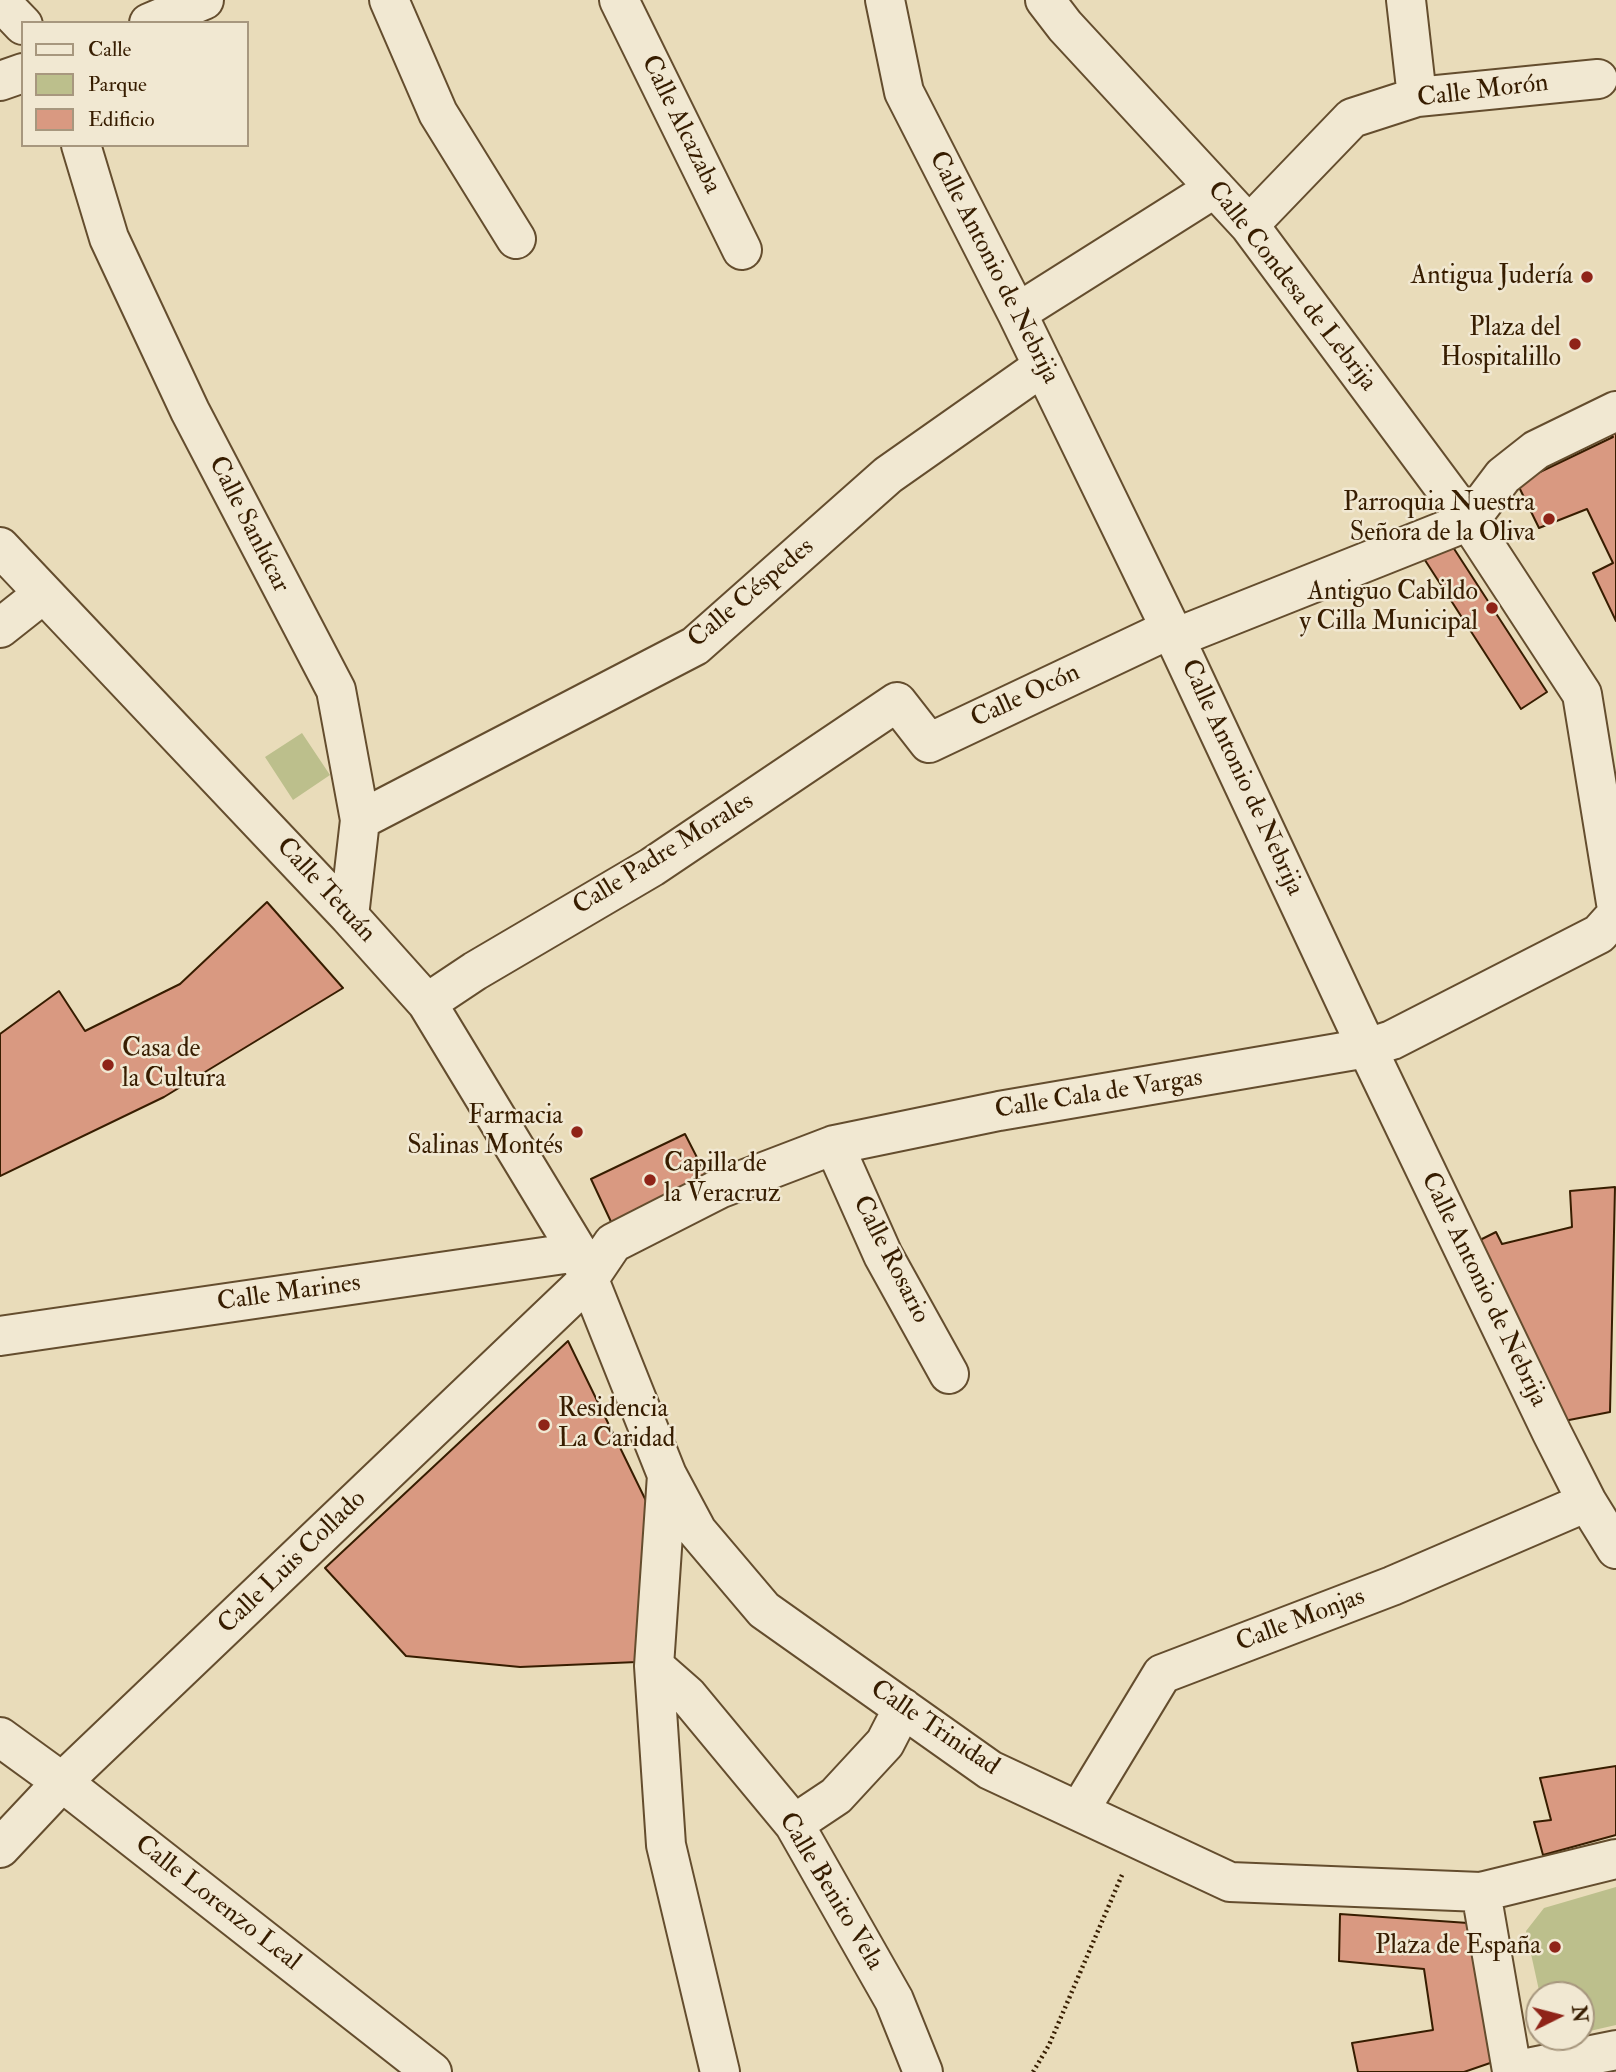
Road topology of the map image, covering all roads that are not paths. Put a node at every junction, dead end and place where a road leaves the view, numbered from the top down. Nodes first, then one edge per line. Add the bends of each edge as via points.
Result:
1 (204, 0) edge
2 (389, 0) edge
3 (619, 0) edge
4 (885, 0) edge
5 (1045, 0) edge
6 (1406, 0) edge
7 (0, 1) edge
8 (154, 21) edge
9 (21, 23) edge
10 (21, 74) edge
11 (1598, 79) dead end
12 (0, 81) edge
13 (1418, 97) junction
14 (82, 147) edge
15 (1215, 188) junction
16 (1249, 225) junction
17 (516, 239) dead end
18 (742, 250) dead end
19 (1017, 313) junction
20 (1043, 366) junction
21 (1616, 411) edge
22 (1469, 522) junction
23 (0, 547) edge
24 (43, 594) junction
25 (0, 628) edge
26 (1172, 633) junction
27 (1599, 699) edge
28 (897, 702) joint
29 (360, 820) junction
30 (1616, 903) edge
31 (1616, 915) edge
32 (349, 916) junction
33 (427, 1003) junction
34 (1367, 1048) junction
35 (834, 1145) junction
36 (583, 1266) junction
37 (0, 1336) edge
38 (949, 1374) dead end
39 (667, 1475) junction
40 (1587, 1502) junction
41 (1616, 1549) edge
42 (654, 1666) junction
43 (903, 1708) junction
44 (0, 1737) edge
45 (62, 1782) junction
46 (1079, 1811) junction
47 (794, 1824) junction
48 (0, 1848) edge
49 (1616, 1859) edge
50 (1481, 1892) junction
51 (1616, 2050) edge
52 (432, 2072) edge
53 (720, 2072) edge
54 (923, 2072) edge
55 (1511, 2072) edge

1 - 8 street
2 - 17 street via 439,113
3 - 18 street, Calle Alcazaba
4 - 19 street, Calle Antonio de Nebrija via 904,92
5 - 15 street, Calle Condesa de Lebrija
6 - 13 street
7 - 9 street
10 - 12 street
11 - 13 street, Calle Morón
13 - 16 street, Calle Morón via 1352,118
14 - 29 street, Calle Sanlúcar via 109,238 190,411 335,690
15 - 16 street, Calle Condesa de Lebrija
15 - 19 street
16 - 22 street, Calle Condesa de Lebrija
19 - 20 street, Calle Antonio de Nebrija
20 - 26 street, Calle Antonio de Nebrija
20 - 29 street, Calle Céspedes via 888,475 695,646
21 - 22 street via 1536,450 1503,476
22 - 26 street, Calle Ocón
22 - 27 street, Calle Condesa de Lebrija
23 - 24 street, Calle Tetuán
24 - 25 street
24 - 32 street, Calle Tetuán
26 - 28 street, Calle Ocón via 929,743
26 - 34 street, Calle Antonio de Nebrija
27 - 30 street
28 - 33 street, Calle Padre Morales via 652,867
29 - 32 street, Calle Sanlúcar
31 - 34 street, Calle Cala de Vargas via 1599,934 1392,1040
32 - 33 street, Calle Tetuán
33 - 36 street, Calle Tetuán
34 - 35 street, Calle Cala de Vargas via 999,1111
34 - 40 street, Calle Antonio de Nebrija
35 - 36 street, Calle Cala de Vargas via 719,1189 613,1243
35 - 38 street, Calle Rosario via 883,1255
36 - 37 street, Calle Marines
36 - 39 street, Calle Trinidad
36 - 45 street, Calle Luis Collado
39 - 42 street
39 - 43 street, Calle Trinidad via 697,1531 764,1610
40 - 41 street, Calle Antonio de Nebrija
40 - 46 street, Calle Monjas via 1392,1586 1162,1674
42 - 47 street, Calle Benito Vela via 687,1695
42 - 53 street via 666,1845
43 - 46 street, Calle Trinidad via 990,1770
43 - 47 street via 885,1743 836,1796
44 - 45 street, Calle Lorenzo Leal
45 - 48 street, Calle Luis Collado
45 - 52 street, Calle Lorenzo Leal
46 - 50 street, Calle Trinidad via 1230,1882
47 - 54 street, Calle Benito Vela via 894,2000
49 - 50 street
50 - 55 street
51 - 55 street

